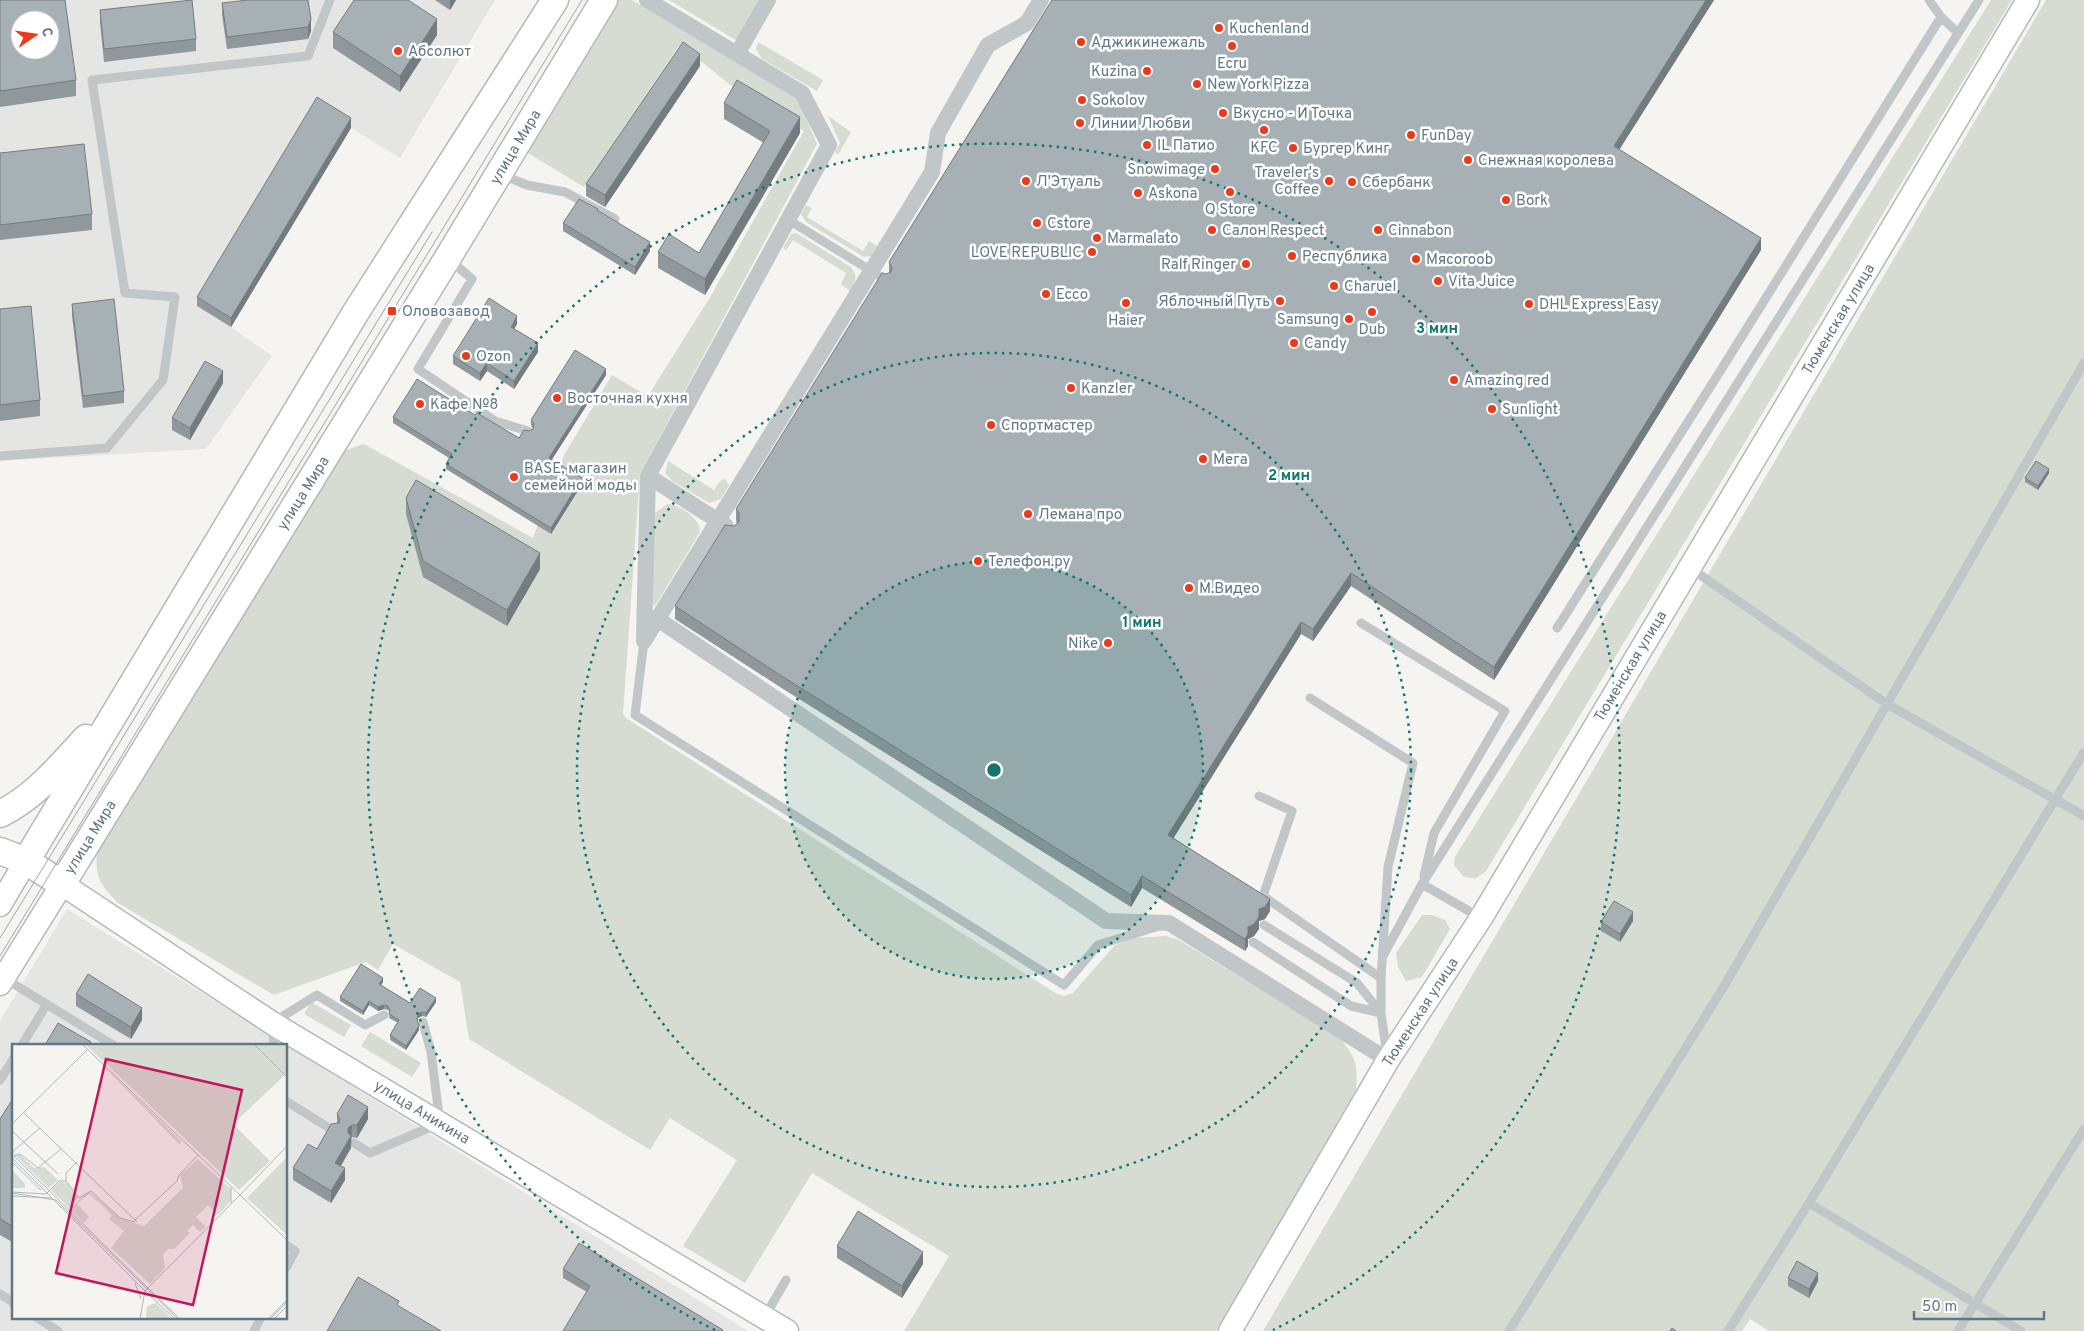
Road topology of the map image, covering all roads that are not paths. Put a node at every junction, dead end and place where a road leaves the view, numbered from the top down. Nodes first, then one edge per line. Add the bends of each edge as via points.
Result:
1 (330, 0) edge
2 (555, 0) edge
3 (604, 0) edge
4 (648, 0) edge
5 (768, 0) edge
6 (1041, 0) edge
7 (1929, 0) edge
8 (1979, 0) edge
9 (2028, 0) edge
10 (1941, 17) junction
11 (1958, 33) junction
12 (737, 54) junction
13 (499, 174) junction
14 (615, 219) edge
15 (787, 219) junction
16 (448, 259) junction
17 (871, 271) junction
18 (886, 280) edge
19 (2084, 363) edge
20 (528, 431) edge
21 (0, 456) edge
22 (648, 476) junction
23 (724, 525) junction
24 (1688, 569) junction
25 (656, 618) junction
26 (1361, 623) dead end
27 (1557, 628) dead end
28 (644, 641) junction
29 (128, 690) junction
30 (1310, 698) dead end
31 (1886, 704) junction
32 (2084, 752) edge
33 (1259, 796) dead end
34 (2055, 799) junction
35 (0, 814) edge
36 (2084, 816) edge
37 (0, 851) edge
38 (26, 861) junction
39 (62, 884) junction
40 (1422, 884) junction
41 (0, 905) edge
42 (1481, 918) junction
43 (1169, 923) junction
44 (1264, 925) dead end
45 (1253, 942) dead end
46 (1382, 958) junction
47 (1381, 978) junction
48 (2, 981) edge
49 (47, 1004) junction
50 (1381, 1013) junction
51 (384, 1015) dead end
52 (423, 1022) dead end
53 (273, 1034) edge
54 (23, 1044) edge
55 (111, 1044) edge
56 (1388, 1060) junction
57 (12, 1061) edge
58 (0, 1080) edge
59 (288, 1103) edge
60 (440, 1123) junction
61 (2084, 1129) edge
62 (334, 1131) edge
63 (354, 1143) dead end
64 (1809, 1203) junction
65 (288, 1246) edge
66 (288, 1264) edge
67 (786, 1280) dead end
68 (0, 1294) edge
69 (12, 1302) edge
70 (1976, 1303) junction
71 (764, 1317) junction
72 (38, 1318) edge
73 (260, 1318) edge
74 (58, 1331) edge
75 (254, 1331) edge
76 (787, 1331) edge
77 (1230, 1331) edge
78 (1509, 1331) edge
79 (1728, 1331) edge
80 (1958, 1331) edge
81 (2021, 1331) edge

1 - 21 lane via 308,56 92,80 125,293 175,296 163,380 107,448
2 - 29 main road via 364,299
3 - 13 main road, улица Мира
4 - 12 street
5 - 12 street
6 - 17 street via 1027,23 988,46 938,133 932,172
7 - 10 lane
8 - 11 lane
9 - 24 street, Тюменская улица
10 - 11 lane
10 - 27 lane
11 - 40 lane
12 - 15 street via 802,93 830,145
13 - 14 lane via 527,185 565,192
13 - 16 main road, улица Мира
15 - 17 lane
15 - 22 street
16 - 20 lane via 472,279 418,369 495,421
16 - 39 main road, улица Мира
17 - 18 lane
17 - 23 street
19 - 31 lane
22 - 23 street
22 - 28 street
23 - 25 street
24 - 31 lane
24 - 42 street, Тюменская улица
25 - 28 street
25 - 43 street via 777,692 1106,921
26 - 40 lane via 1505,710 1434,833
28 - 43 lane via 635,715 1064,985 1098,945
29 - 35 main road via 60,767 19,805
29 - 38 main road
30 - 46 lane via 1413,763 1388,867
31 - 34 lane
31 - 78 lane via 1723,988
32 - 34 lane
33 - 47 lane via 1292,811 1264,896
34 - 36 lane
34 - 64 lane
37 - 38 main road
38 - 39 main road
38 - 41 street
39 - 48 street, улица Мира
39 - 53 street, улица Аникина
40 - 42 lane
40 - 46 lane
42 - 56 street, Тюменская улица
43 - 56 street
44 - 50 lane via 1357,983
45 - 50 lane via 1351,1006
46 - 47 lane
47 - 50 lane
48 - 49 lane
49 - 54 lane
49 - 55 lane
50 - 56 lane
51 - 53 lane via 364,1025 317,996
52 - 60 lane via 431,1052
53 - 60 street, улица Аникина
56 - 77 street, Тюменская улица
57 - 58 lane
59 - 62 lane
60 - 63 lane via 370,1153
60 - 71 street, улица Аникина
61 - 70 lane
64 - 70 lane
64 - 79 lane
65 - 66 lane via 295,1251
67 - 71 lane
68 - 69 lane
70 - 80 lane
70 - 81 lane
71 - 76 street, улица Аникина
72 - 74 lane
73 - 75 lane

